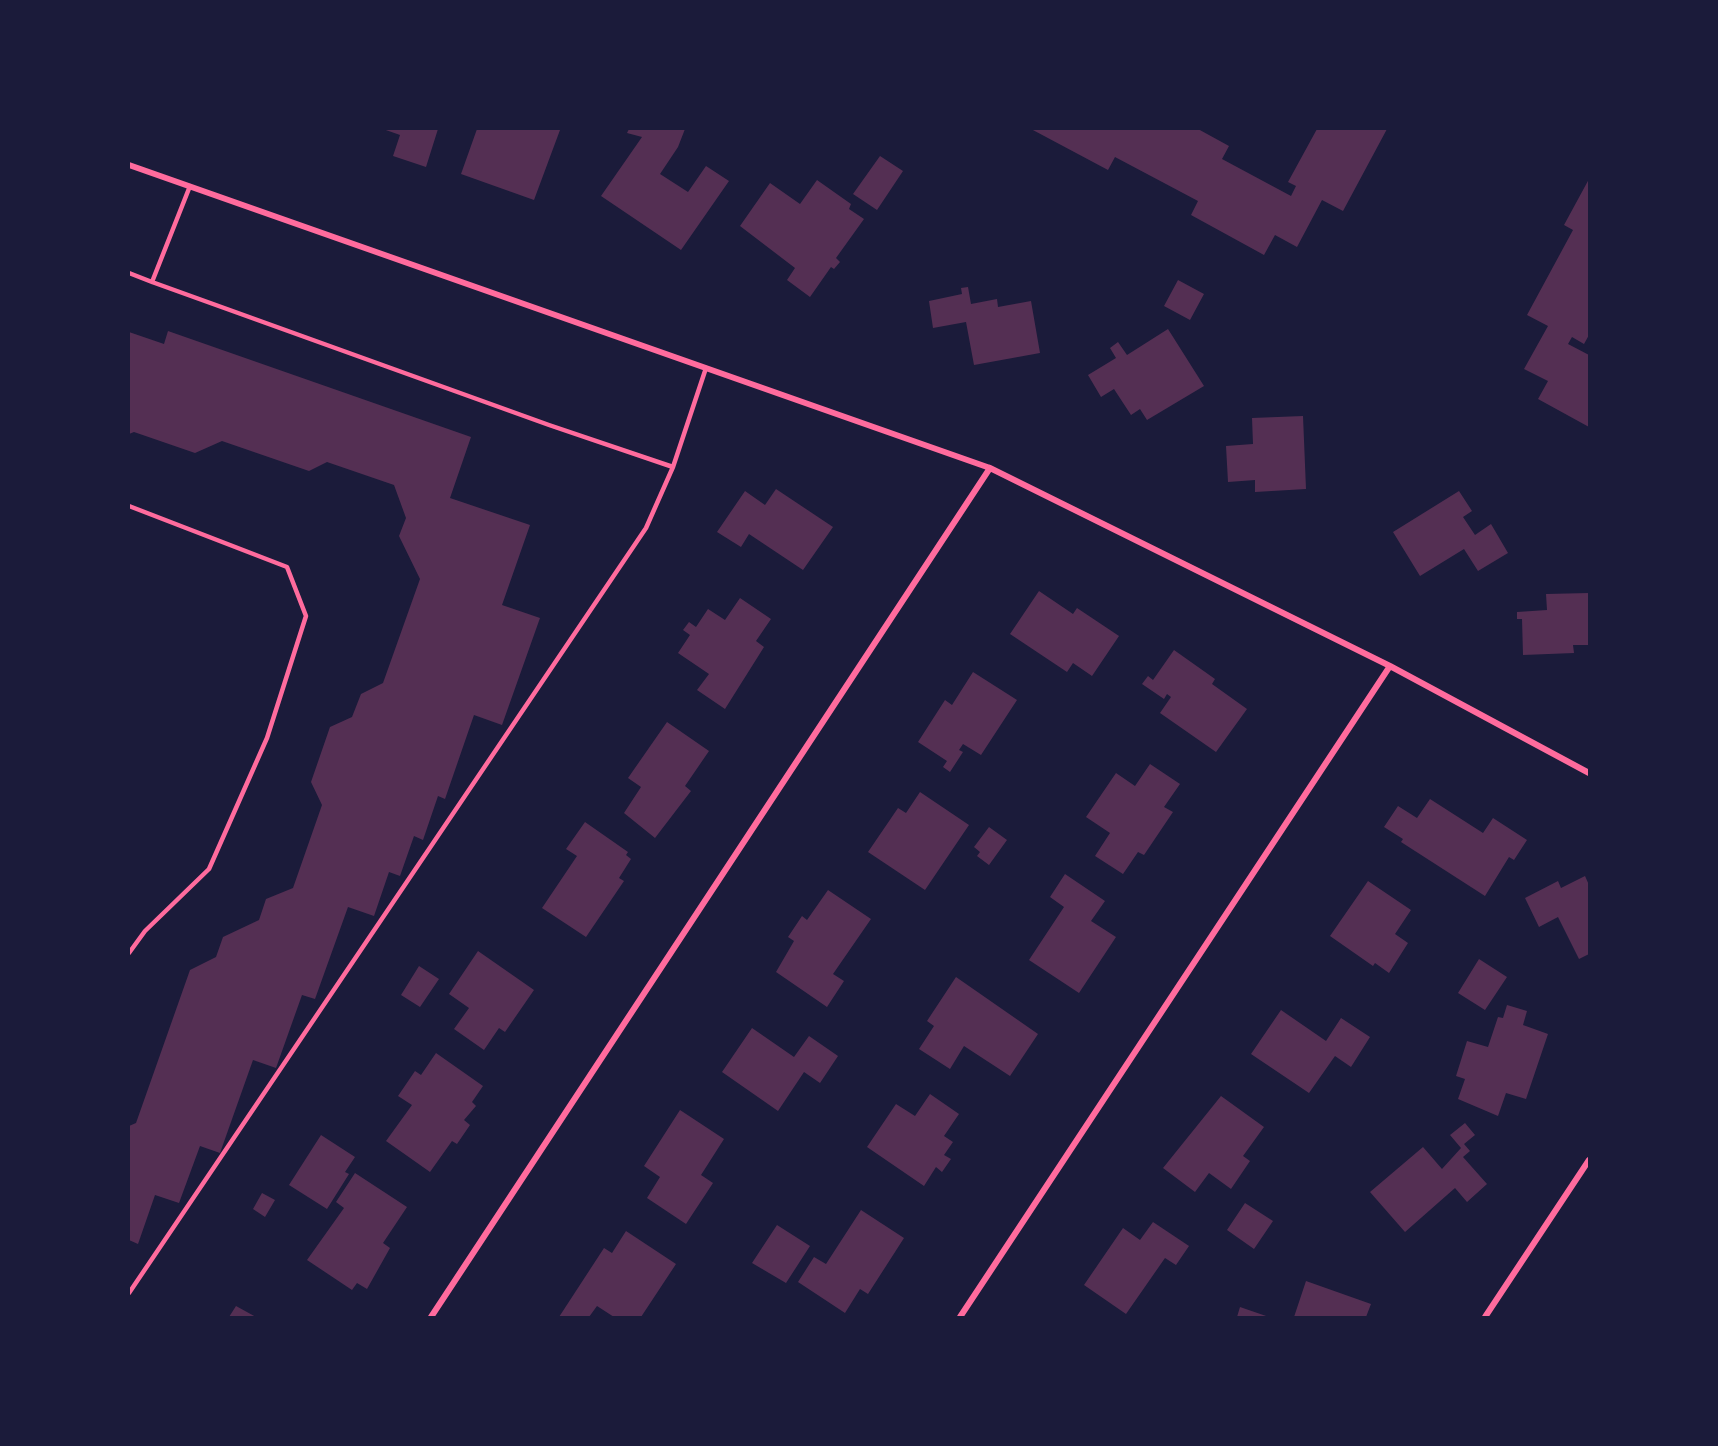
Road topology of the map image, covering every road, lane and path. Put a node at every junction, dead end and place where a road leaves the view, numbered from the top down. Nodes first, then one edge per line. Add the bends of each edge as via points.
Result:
1 (129, 165) edge
2 (190, 186) junction
3 (129, 273) edge
4 (153, 282) junction
5 (706, 368) junction
6 (673, 467) junction
7 (990, 468) junction
8 (129, 506) edge
9 (1390, 666) junction
10 (1589, 773) edge
11 (129, 953) edge
12 (1589, 1160) edge
13 (129, 1293) edge
14 (431, 1317) edge
15 (960, 1317) edge
16 (1485, 1317) edge

1 - 2 street
2 - 4 lane
2 - 5 street
3 - 4 lane
4 - 6 lane
5 - 6 lane
5 - 7 street
6 - 13 lane via 646,528
7 - 9 street
7 - 14 street
8 - 11 lane via 287,567 306,616 267,738 209,869 145,931
9 - 10 street
9 - 15 street
12 - 16 street

